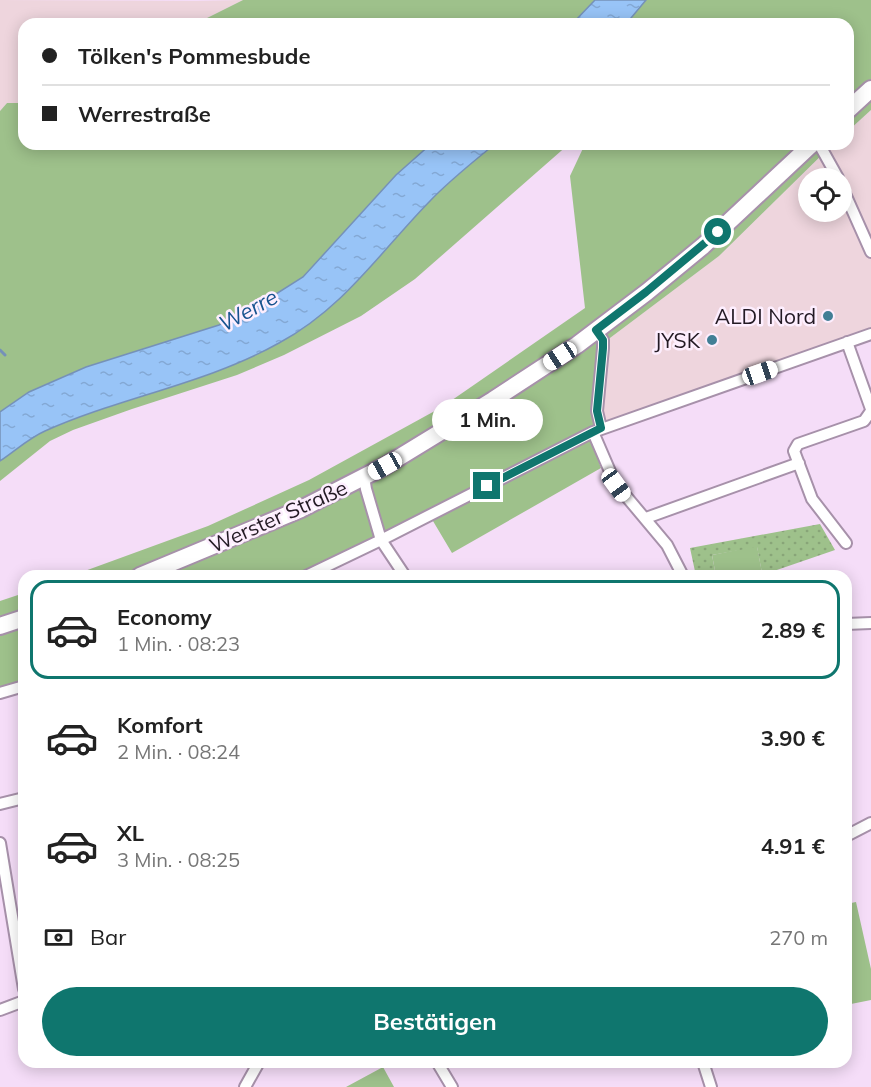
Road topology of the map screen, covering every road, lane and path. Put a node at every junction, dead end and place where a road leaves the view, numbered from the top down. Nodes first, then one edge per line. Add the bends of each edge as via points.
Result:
1 (871, 89) edge
2 (854, 105) edge
3 (806, 150) edge
4 (822, 150) edge
5 (832, 168) edge
6 (852, 209) edge
7 (871, 252) edge
8 (596, 330) junction
9 (871, 334) edge
10 (847, 342) junction
11 (871, 410) edge
12 (597, 430) junction
13 (799, 463) junction
14 (364, 477) junction
15 (646, 518) junction
16 (381, 540) junction
17 (846, 543) dead end
18 (156, 570) edge
19 (318, 570) edge
20 (401, 570) edge
21 (677, 570) edge
22 (18, 620) edge
23 (871, 623) edge
24 (852, 624) edge
25 (0, 626) edge
26 (18, 688) edge
27 (0, 693) edge
28 (18, 800) edge
29 (0, 804) edge
30 (871, 823) edge
31 (852, 833) edge
32 (0, 843) edge
33 (18, 952) edge
34 (18, 1003) edge
35 (0, 1010) edge
36 (256, 1068) edge
37 (441, 1068) edge
38 (705, 1068) edge
39 (245, 1087) edge
40 (452, 1087) edge
41 (711, 1087) edge

1 - 2 main road
3 - 8 main road, Werster Straße via 703,246
4 - 5 street
6 - 7 street
8 - 12 street via 603,340
8 - 14 main road, Werster Straße via 493,400
9 - 10 street
10 - 11 street
10 - 12 street
11 - 13 street via 864,421 798,444 794,451
12 - 15 street via 615,483
12 - 16 street
13 - 15 street
13 - 17 street via 812,499
14 - 16 street
14 - 18 main road, Werster Straße via 251,531
15 - 21 street via 667,545
16 - 19 street
16 - 20 street
22 - 25 main road
23 - 24 street
26 - 27 street
28 - 29 street
30 - 31 street
32 - 33 street
34 - 35 street
36 - 39 street
37 - 40 street
38 - 41 street

